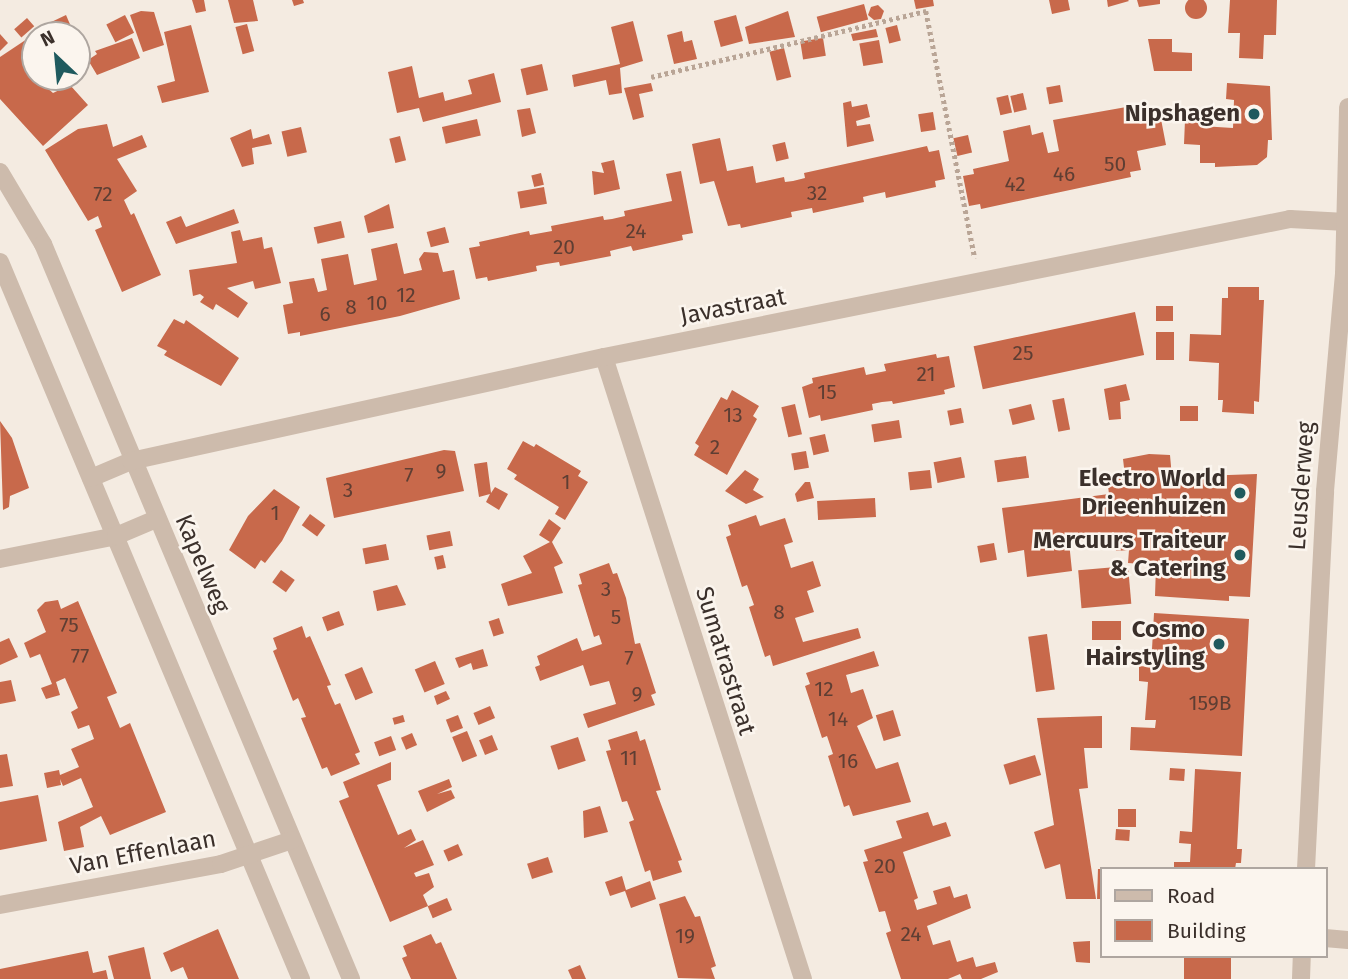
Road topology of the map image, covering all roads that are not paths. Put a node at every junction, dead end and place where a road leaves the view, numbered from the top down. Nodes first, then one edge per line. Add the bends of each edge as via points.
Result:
1 (1348, 107) edge
2 (0, 172) edge
3 (1346, 222) edge
4 (0, 262) edge
5 (1346, 275) edge
6 (604, 357) junction
7 (131, 461) junction
8 (91, 478) junction
9 (156, 519) junction
10 (116, 536) junction
11 (0, 559) edge
12 (292, 840) junction
13 (249, 857) junction
14 (1306, 867) edge
15 (0, 905) edge
16 (1327, 938) edge
17 (1348, 940) edge
18 (1302, 958) edge
19 (301, 979) edge
20 (351, 979) edge
21 (803, 979) edge
22 (1301, 979) edge

1 - 3 street, Leusderweg
2 - 7 street, Kapelweg via 43,244
3 - 5 street, Leusderweg
3 - 6 street, Javastraat via 1290,219
4 - 8 street
5 - 14 street, Leusderweg via 1325,491
6 - 7 street, Javastraat
6 - 21 street, Sumatrastraat
7 - 8 street, Javastraat
7 - 9 street, Kapelweg
8 - 10 street
9 - 10 street
9 - 12 street, Kapelweg
10 - 11 street
10 - 13 street
12 - 13 street, Van Effenlaan
12 - 20 street, Kapelweg
13 - 15 street, Van Effenlaan
13 - 19 street
16 - 17 street
18 - 22 street

